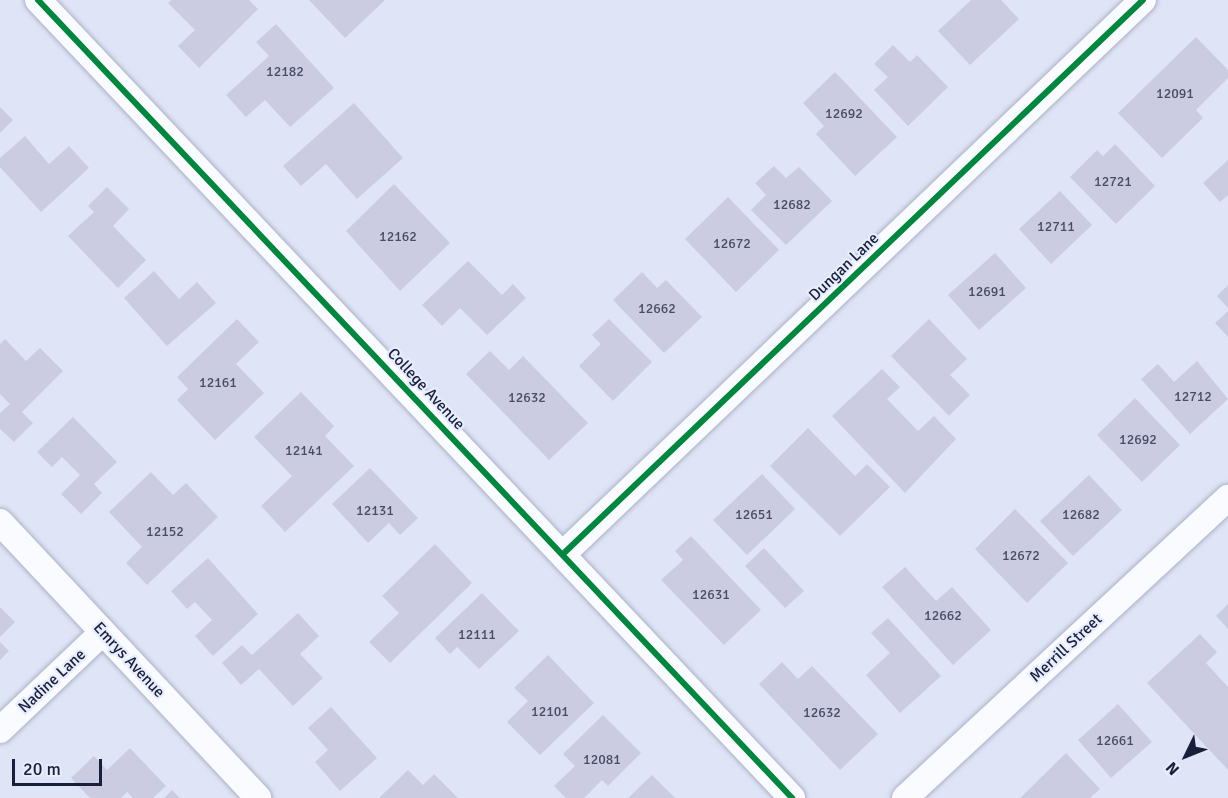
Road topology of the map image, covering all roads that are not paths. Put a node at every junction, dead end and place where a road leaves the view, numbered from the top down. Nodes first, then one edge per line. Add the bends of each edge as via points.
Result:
1 (38, 0) edge
2 (1143, 0) edge
3 (1228, 498) edge
4 (0, 522) edge
5 (563, 554) junction
6 (103, 632) junction
7 (0, 730) edge
8 (258, 798) edge
9 (792, 798) edge
10 (905, 798) edge

1 - 5 street, College Avenue
2 - 5 street, Dungan Lane
3 - 10 street, Merrill Street
4 - 6 street, Emrys Avenue
5 - 9 street, College Avenue
6 - 7 street, Nadine Lane
6 - 8 street, Emrys Avenue

